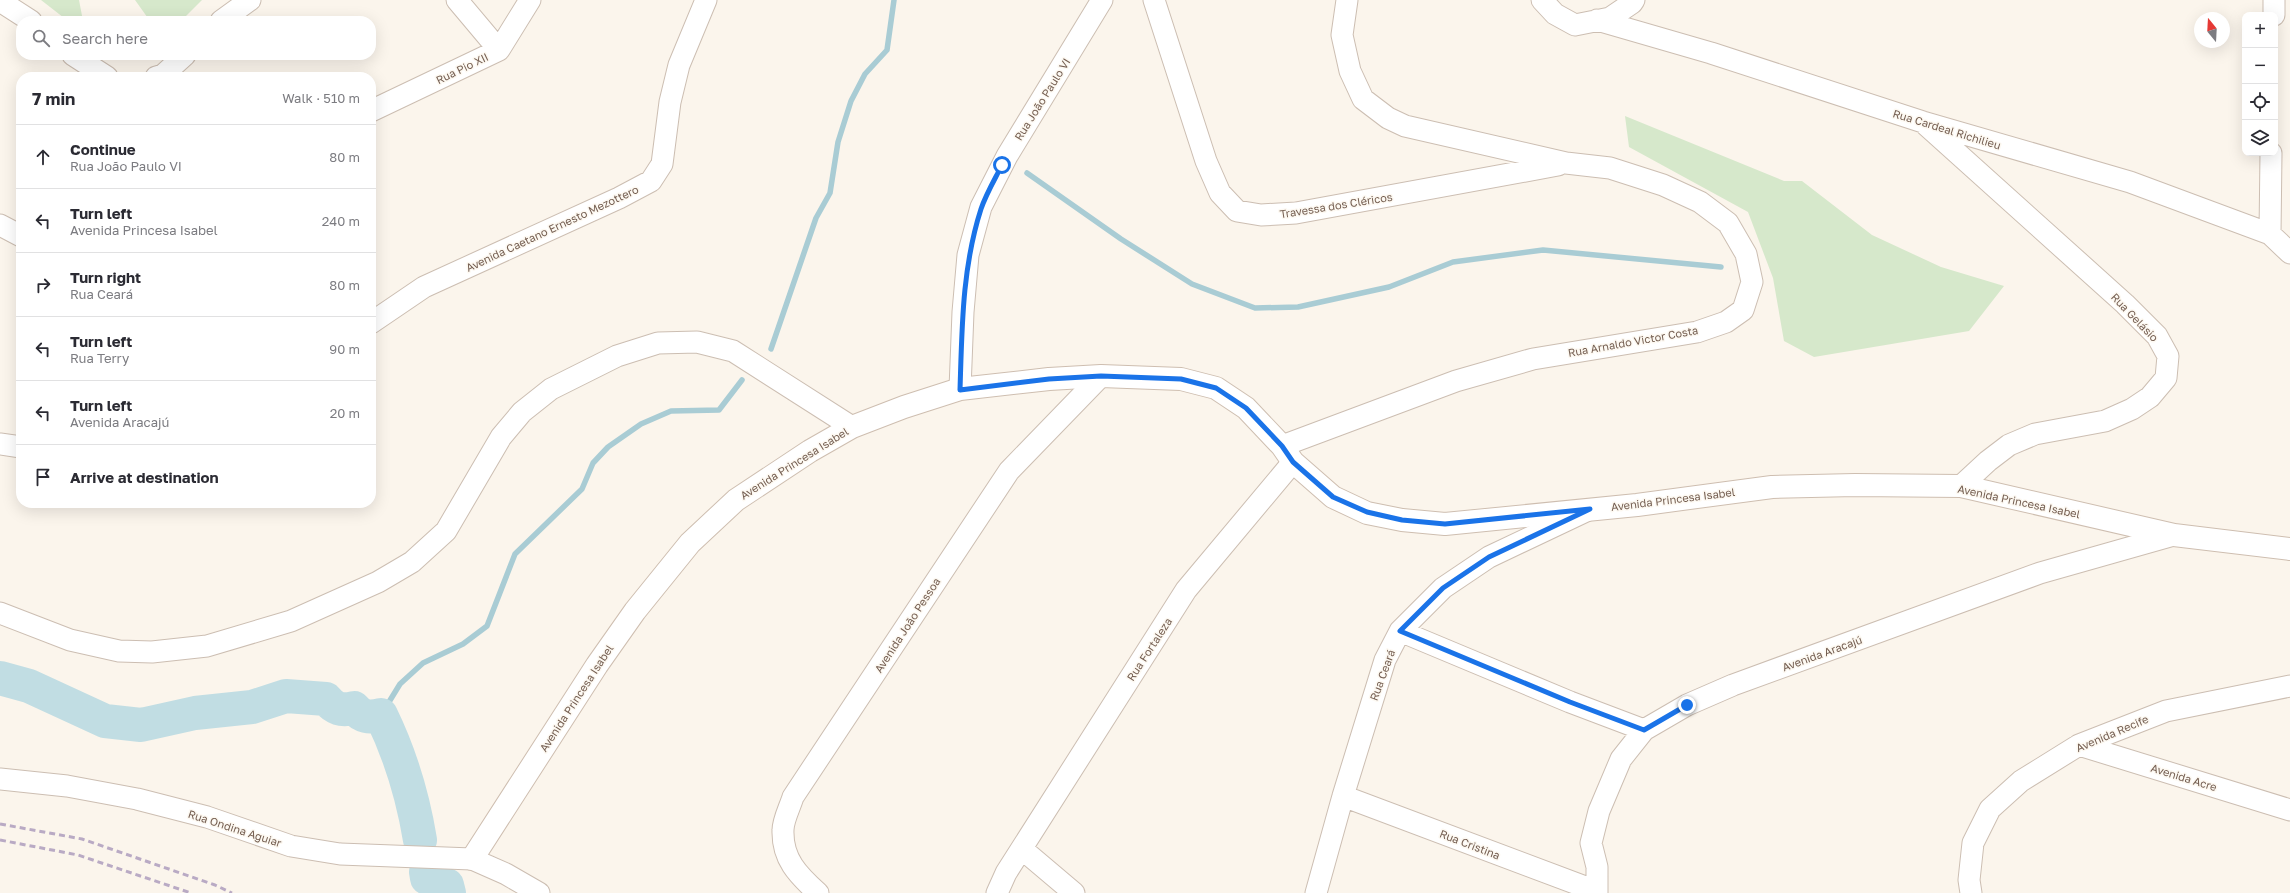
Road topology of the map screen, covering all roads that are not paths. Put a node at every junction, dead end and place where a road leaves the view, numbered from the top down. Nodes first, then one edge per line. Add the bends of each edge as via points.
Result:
1 (250, 0) edge
2 (457, 0) edge
3 (530, 0) edge
4 (706, 0) edge
5 (1102, 0) edge
6 (1154, 0) edge
7 (1347, 0) edge
8 (1542, 0) edge
9 (1634, 0) edge
10 (2274, 0) edge
11 (0, 1) edge
12 (2274, 12) edge
13 (23, 16) edge
14 (228, 16) edge
15 (1597, 20) junction
16 (499, 50) junction
17 (80, 60) edge
18 (179, 60) edge
19 (99, 72) edge
20 (166, 72) edge
21 (376, 109) edge
22 (1923, 122) junction
23 (2271, 156) edge
24 (1566, 163) junction
25 (0, 225) edge
26 (16, 233) edge
27 (2270, 234) junction
28 (2290, 253) edge
29 (376, 320) edge
30 (1101, 376) junction
31 (960, 390) junction
32 (852, 427) junction
33 (0, 444) edge
34 (16, 446) edge
35 (1288, 454) junction
36 (1961, 486) junction
37 (1590, 509) junction
38 (2174, 535) junction
39 (2290, 549) edge
40 (0, 613) edge
41 (1400, 631) junction
42 (2290, 686) edge
43 (1644, 730) junction
44 (2079, 745) junction
45 (0, 780) edge
46 (1343, 796) junction
47 (2290, 810) edge
48 (1022, 848) junction
49 (472, 859) junction
50 (1596, 892) edge
51 (539, 893) edge
52 (818, 893) edge
53 (997, 893) edge
54 (1074, 893) edge
55 (1316, 893) edge
56 (1971, 893) edge

1 - 14 street
2 - 16 street
3 - 16 street, Rua Pio XII
4 - 29 street, Avenida Caetano Ernesto Mezottero via 679,65 670,102 662,164 651,181 424,287
5 - 31 street, Rua João Paulo VI via 1007,156 981,207 968,255 962,312
6 - 24 street, Travessa dos Cléricos via 1206,161 1220,193 1238,211 1261,215 1296,213
7 - 24 street, Rua Arnaldo Victor Costa via 1342,35 1350,71 1363,99 1388,118 1405,126
8 - 15 street via 1555,14 1575,25
9 - 15 street via 1610,18
10 - 12 street
11 - 13 street
15 - 22 street, Rua Cardeal Richilieu via 1711,53
16 - 21 street, Rua Pio XII
17 - 19 street
18 - 20 street
22 - 27 street, Rua Cardeal Richilieu via 2130,182
22 - 36 street, Rua Gelásio via 2125,304 2157,336 2168,356 2166,378 2150,397 2132,409 2105,421 2035,434 2009,445
23 - 27 street
24 - 35 street, Rua Arnaldo Victor Costa via 1610,168 1663,185 1700,202 1728,223 1746,254 1752,282 1743,310 1726,322 1696,332 1532,359 1456,381
25 - 26 street
27 - 28 street, Rua Cardeal Richilieu
30 - 31 street, Avenida Princesa Isabel via 1049,379
30 - 35 street, Avenida Princesa Isabel via 1181,379 1216,388 1246,408
30 - 52 street, Avenida João Pessoa via 1009,471 793,797 783,829 787,854 797,874
31 - 32 street, Avenida Princesa Isabel via 904,407
32 - 40 street via 733,351 698,342 658,343 616,356 551,389 522,412 501,437 446,531 412,562 378,582 291,621 207,646 152,652 119,651 70,640
32 - 49 street, Avenida Princesa Isabel via 810,451 736,500 690,543 635,611 597,665
33 - 34 street
35 - 37 street, Avenida Princesa Isabel via 1333,497 1367,512 1402,520 1445,524
35 - 48 street, Rua Fortaleza via 1186,590
36 - 37 street, Avenida Princesa Isabel via 1772,487
36 - 38 street, Avenida Princesa Isabel
37 - 41 street, Rua Ceará via 1489,557 1443,588
38 - 39 street, Avenida Princesa Isabel
38 - 43 street, Avenida Aracajú via 2040,573 1733,685 1687,705
41 - 43 street
41 - 46 street, Rua Ceará via 1385,660
42 - 44 street, Avenida Recife via 2166,711
43 - 50 street, Avenida Aracajú via 1621,759 1599,811 1591,843 1597,867
44 - 47 street, Avenida Acre
44 - 56 street, Avenida Recife via 2020,781 1990,809 1974,843 1969,880
45 - 49 street, Rua Ondina Aguiar via 67,786 137,799 207,816 291,846 340,854
46 - 50 street, Rua Cristina
46 - 55 street, Rua Ceará
48 - 53 street, Rua Fortaleza
48 - 54 street
49 - 51 street via 506,874

